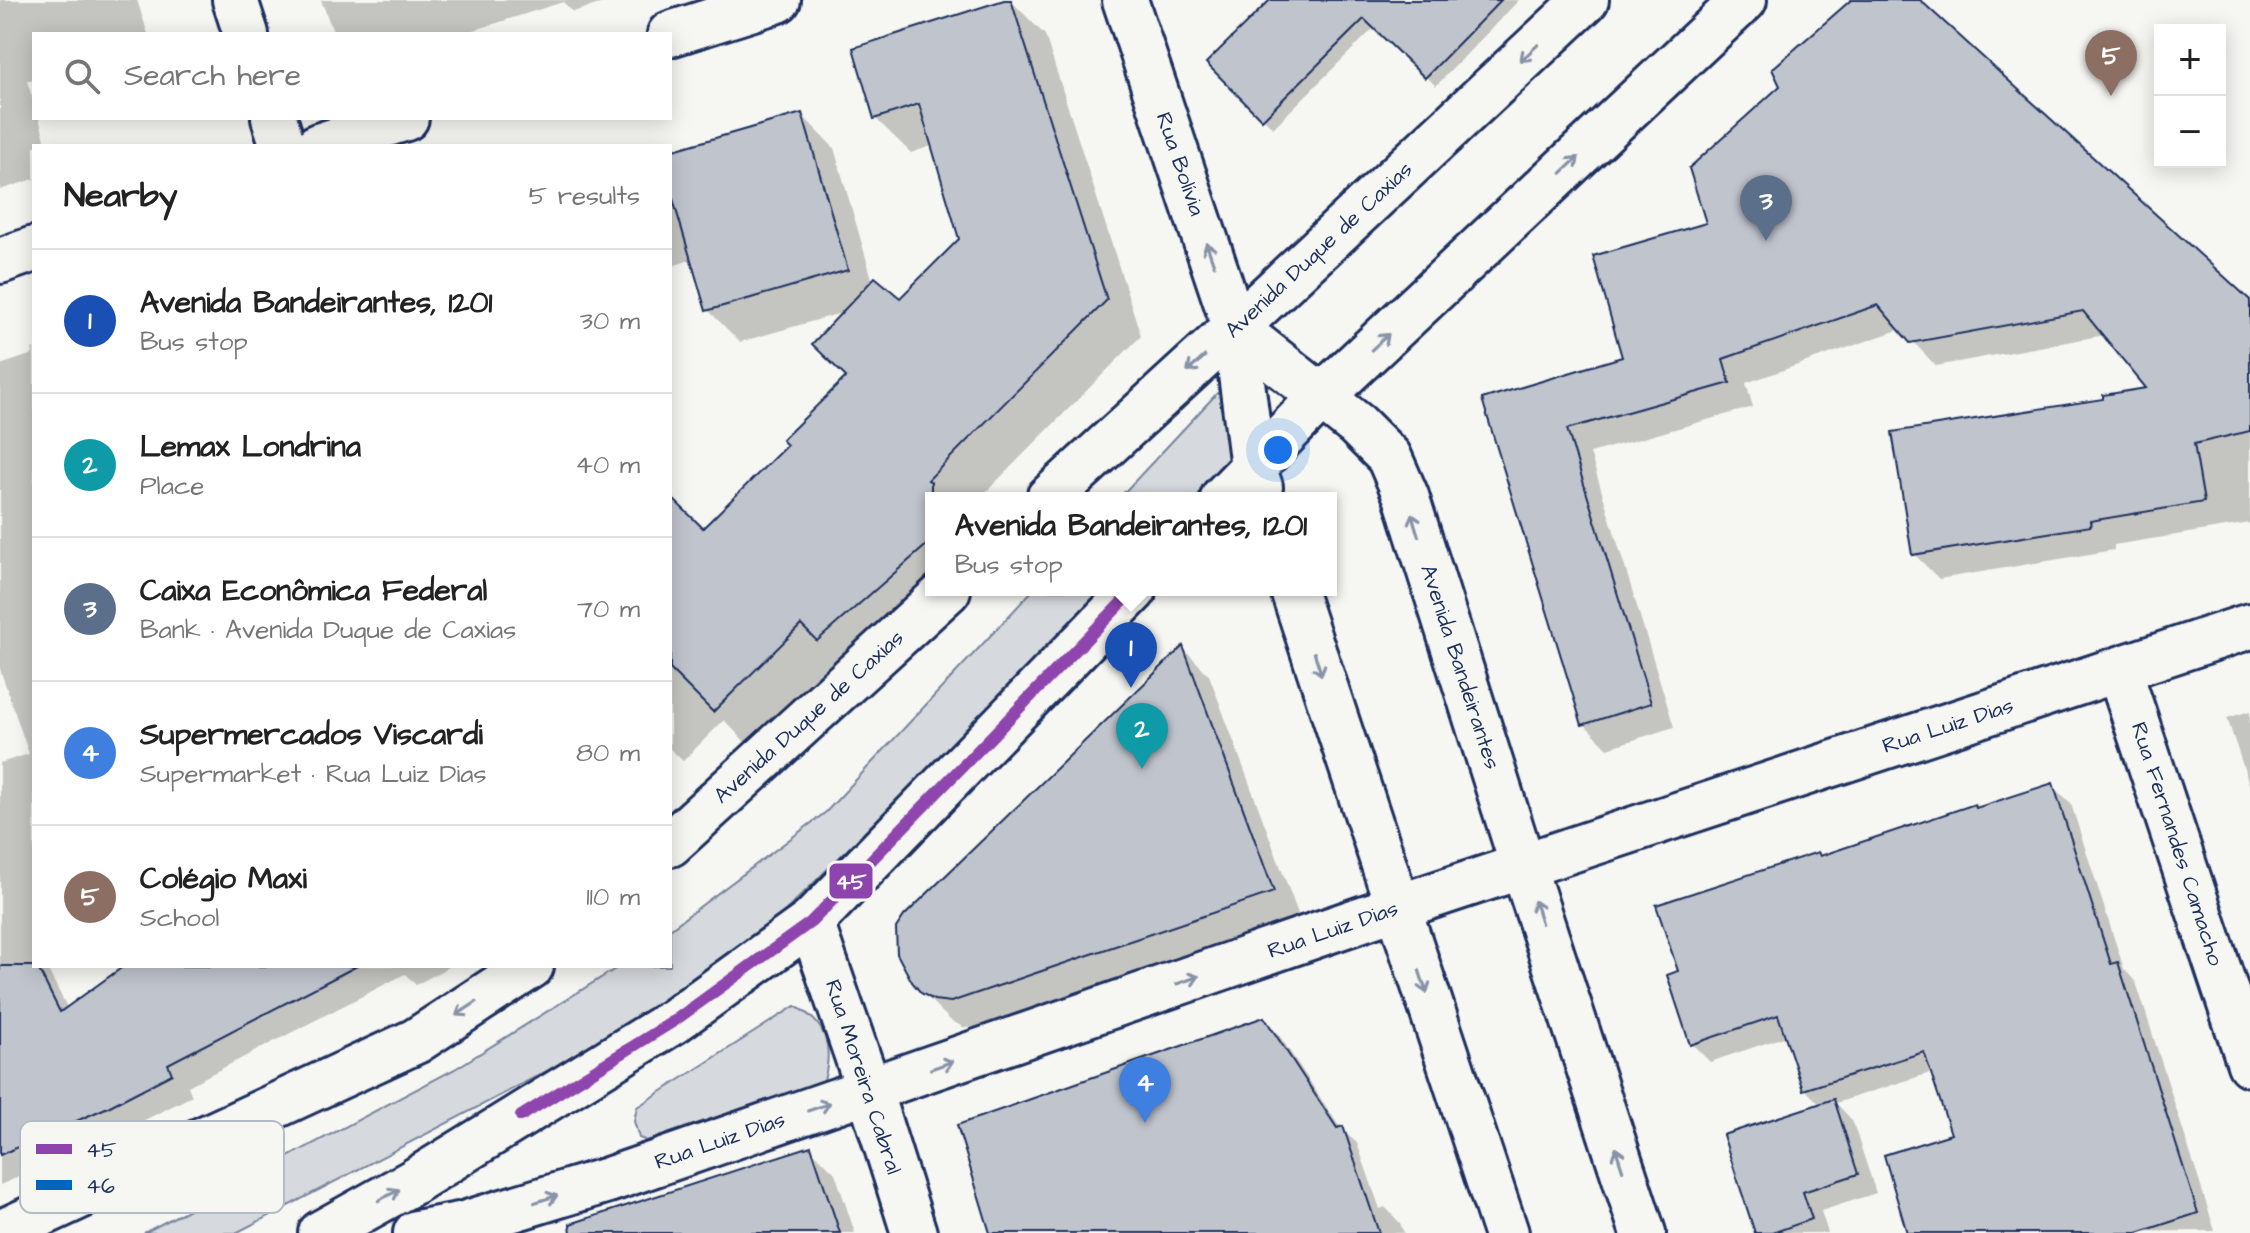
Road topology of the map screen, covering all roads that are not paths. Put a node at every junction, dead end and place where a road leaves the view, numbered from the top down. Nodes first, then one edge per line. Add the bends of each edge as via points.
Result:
1 (235, 0) edge
2 (778, 0) edge
3 (1125, 0) edge
4 (1586, 0) edge
5 (1744, 0) edge
6 (245, 32) edge
7 (672, 33) edge
8 (275, 120) edge
9 (400, 120) edge
10 (282, 144) edge
11 (324, 144) edge
12 (32, 250) edge
13 (0, 261) edge
14 (1235, 328) junction
15 (1323, 395) junction
16 (1258, 483) edge
17 (1056, 492) edge
18 (1237, 492) edge
19 (941, 596) edge
20 (1128, 596) edge
21 (1295, 596) edge
22 (2250, 626) edge
23 (2119, 670) junction
24 (672, 842) edge
25 (1523, 866) junction
26 (1398, 907) junction
27 (811, 922) junction
28 (528, 968) edge
29 (2250, 1064) edge
30 (869, 1090) junction
31 (243, 1121) edge
32 (43, 1213) edge
33 (0, 1233) edge
34 (321, 1233) edge
35 (416, 1233) edge
36 (914, 1233) edge
37 (1506, 1233) edge
38 (1643, 1233) edge

1 - 6 main road
2 - 7 main road
14 -> 3 main road, Rua Bolívia
4 -> 14 main road, Avenida Duque de Caxias
15 -> 5 main road
8 - 10 main road
9 - 11 main road
12 - 13 main road
14 - 15 main road, Avenida Bandeirantes
14 - 16 main road
14 -> 17 main road, Avenida Duque de Caxias
15 - 16 main road
25 -> 15 main road, Avenida Bandeirantes via 1406,496 1389,457
16 - 18 main road
19 - 24 main road, Avenida Duque de Caxias
20 - 27 main road
21 -> 26 main road
22 - 23 main road, Rua Luiz Dias
23 - 25 main road, Rua Luiz Dias
23 - 29 main road, Rua Fernandes Camacho
25 - 26 main road, Rua Luiz Dias
38 -> 25 main road, Avenida Bandeirantes
30 -> 26 main road, Rua Luiz Dias
26 -> 37 main road
27 - 30 main road, Rua Moreira Cabral
34 -> 27 main road via 674,1021
28 -> 31 main road via 416,1041
35 -> 30 main road, Rua Luiz Dias via 464,1224 608,1180
30 - 36 main road, Rua Moreira Cabral
32 -> 33 main road

